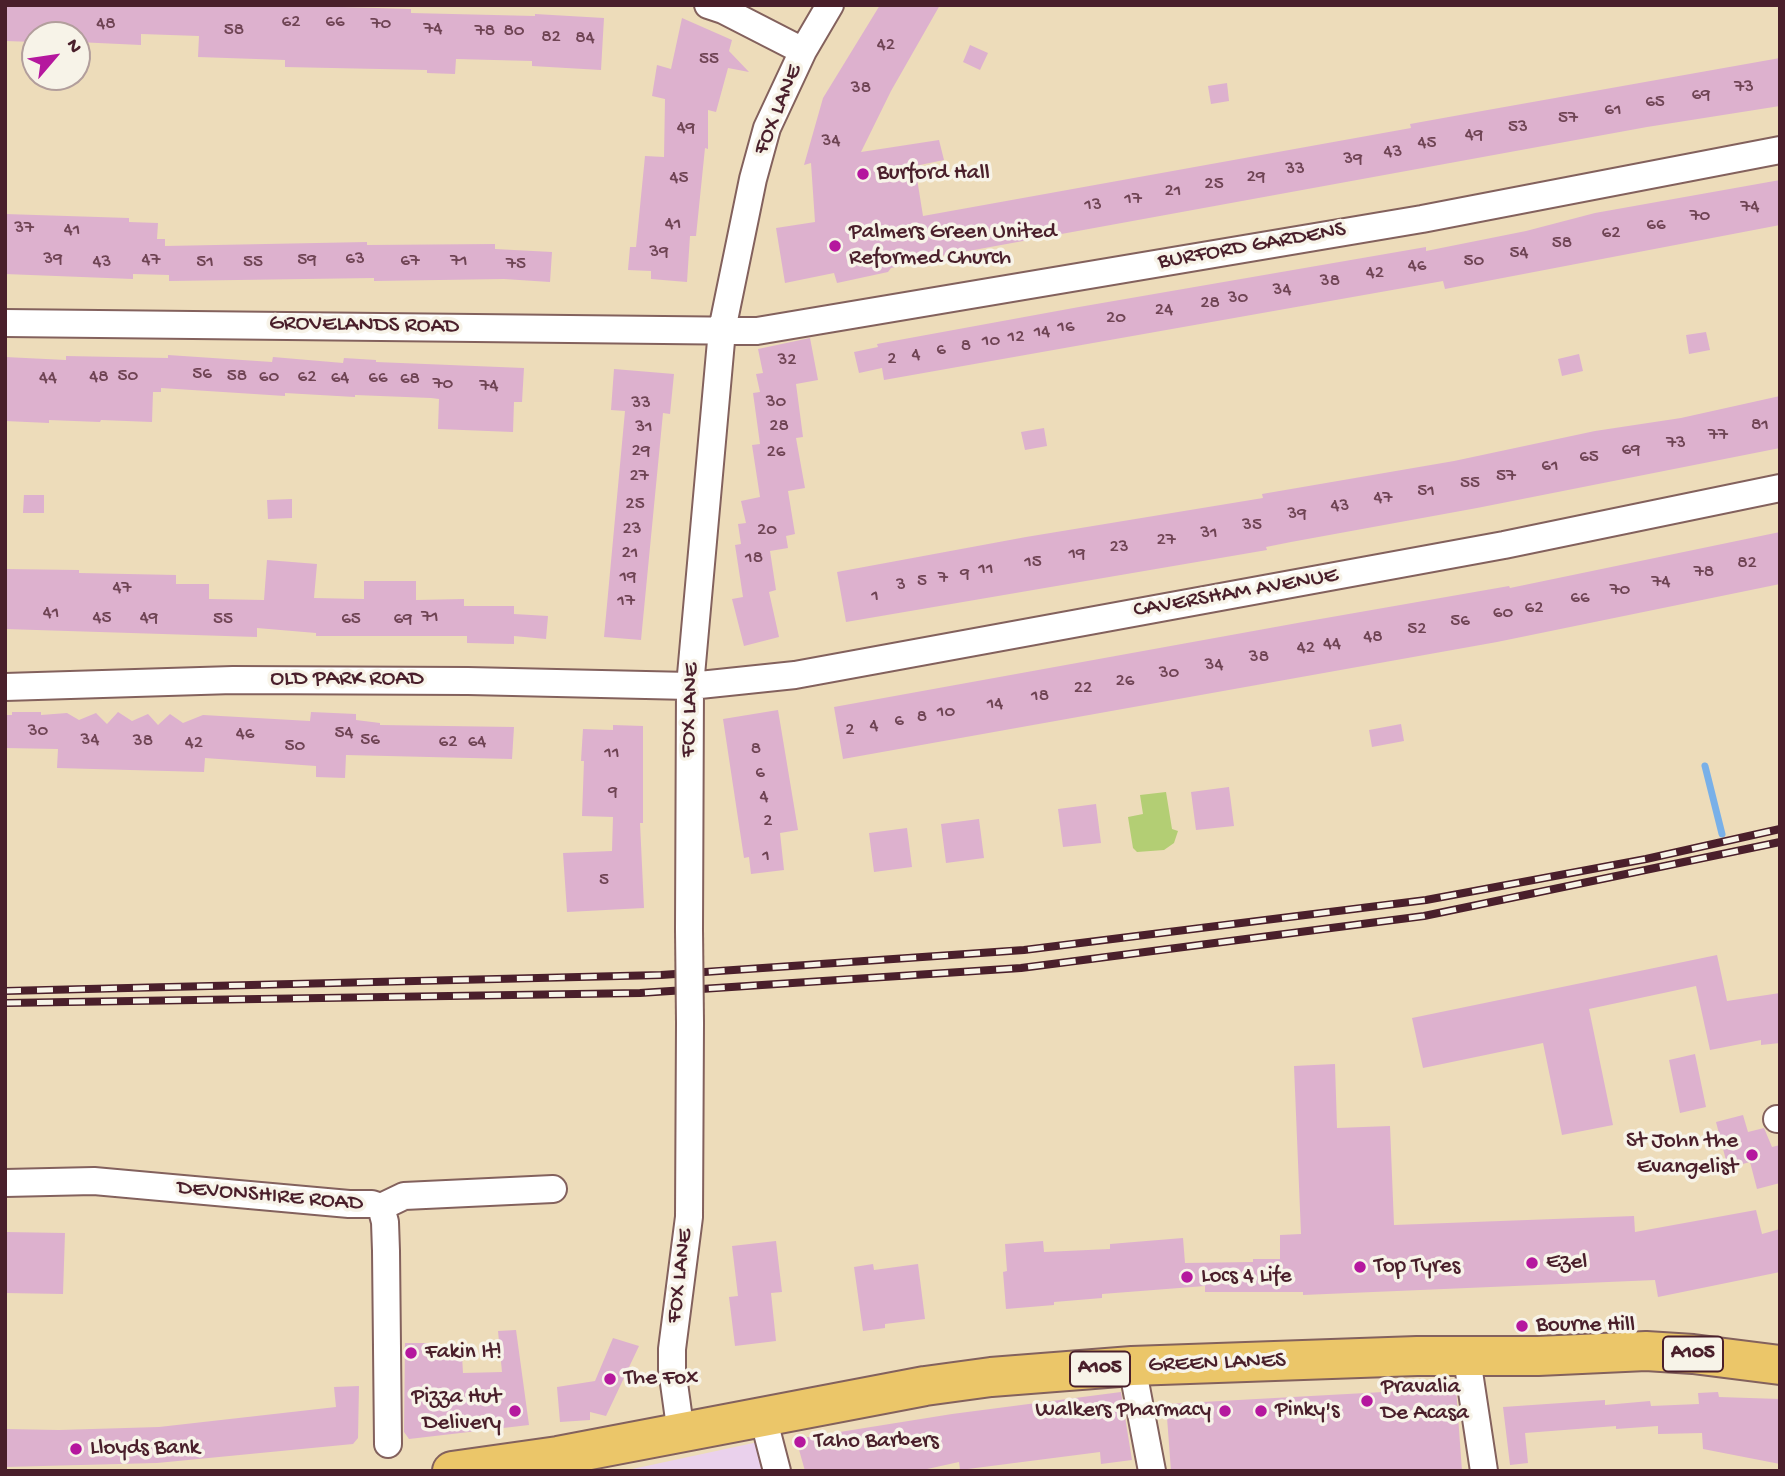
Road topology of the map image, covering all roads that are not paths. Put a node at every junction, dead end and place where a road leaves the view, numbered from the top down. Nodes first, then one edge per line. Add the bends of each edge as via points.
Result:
1 (708, 5) edge
2 (830, 5) edge
3 (803, 51) junction
4 (1780, 150) edge
5 (5, 323) edge
6 (723, 330) junction
7 (1780, 488) edge
8 (690, 685) junction
9 (5, 687) edge
10 (5, 1183) edge
11 (553, 1189) dead end
12 (381, 1207) junction
13 (1469, 1354) junction
14 (1780, 1365) edge
15 (1132, 1366) junction
16 (762, 1417) junction
17 (681, 1434) junction
18 (388, 1444) dead end
19 (459, 1470) edge
20 (778, 1471) edge
21 (1152, 1471) edge
22 (1484, 1471) edge

1 - 3 street
2 - 3 street, FOX LANE
3 - 6 street, FOX LANE via 767,128 752,179
4 - 6 street, BURFORD GARDENS via 1409,221 757,331
5 - 6 street, GROVELANDS ROAD
6 - 8 street, FOX LANE
7 - 8 street, CAVERSHAM AVENUE via 1504,545 795,675
8 - 9 street, OLD PARK ROAD via 233,680
8 - 17 street, FOX LANE, bridge via 689,1217 672,1349
10 - 12 street, DEVONSHIRE ROAD via 94,1181
11 - 12 street via 404,1196
12 - 18 street, DEVONSHIRE ROAD via 385,1222
13 - 14 main road, GREEN LANES / A105 via 1646,1351
13 - 15 main road, GREEN LANES / A105
13 - 22 street
15 - 16 main road, GREEN LANES / A105 via 925,1386
15 - 21 street
16 - 17 main road, GREEN LANES / A105
16 - 20 street
17 - 19 main road, GREEN LANES / A105

